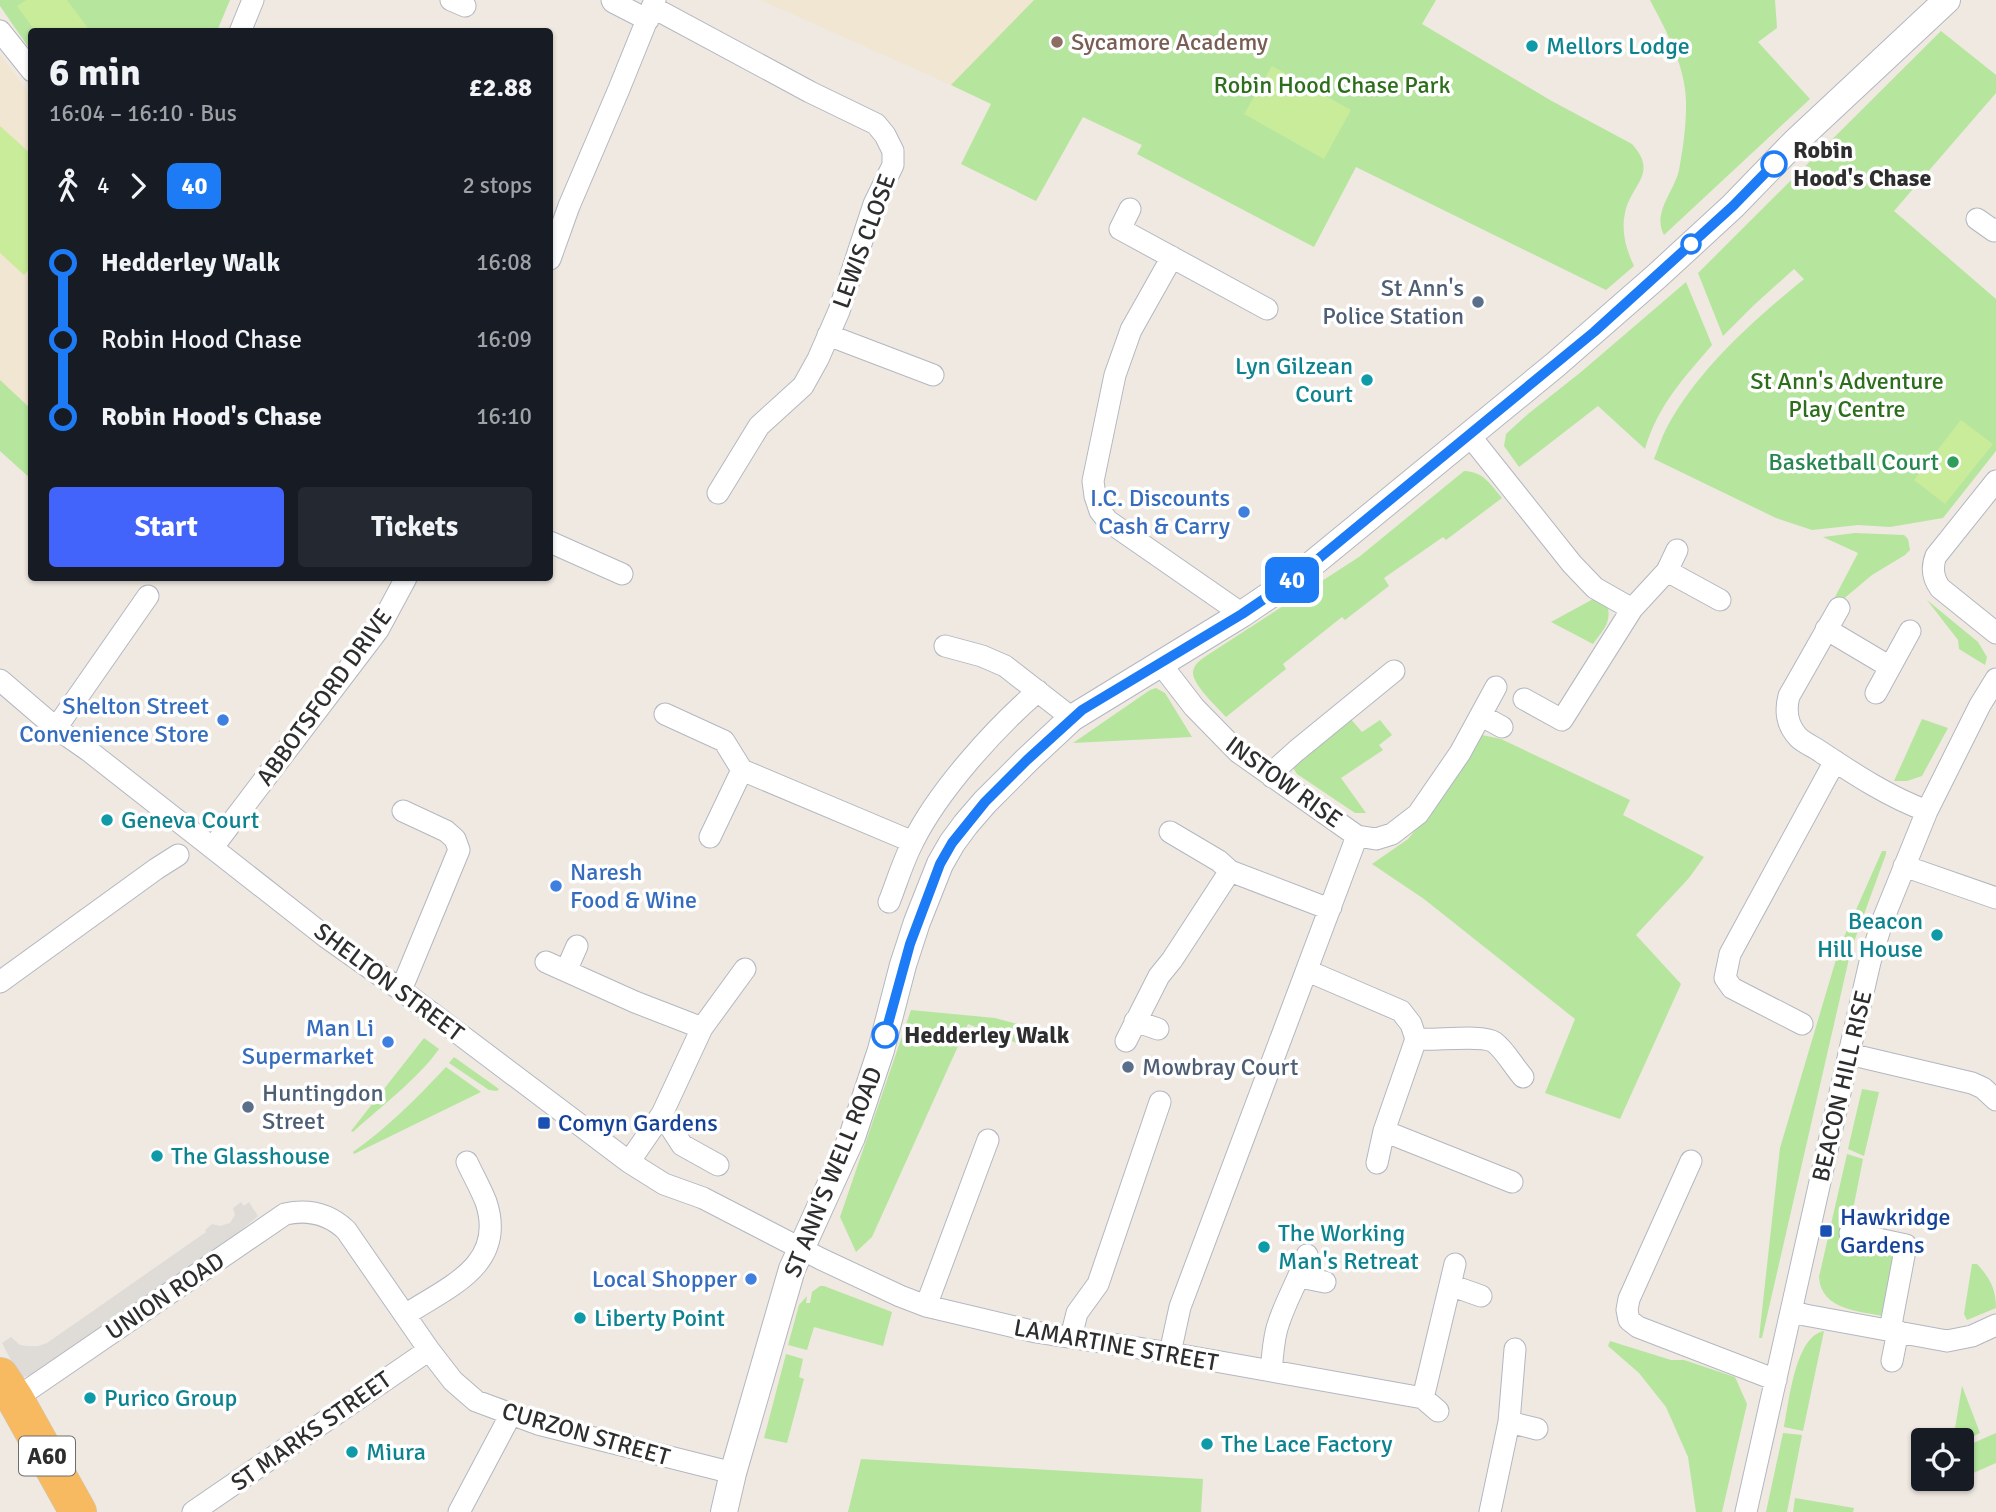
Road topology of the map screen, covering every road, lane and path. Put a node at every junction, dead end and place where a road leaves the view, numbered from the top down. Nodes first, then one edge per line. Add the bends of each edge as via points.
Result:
1 (253, 0) edge
2 (612, 0) edge
3 (1947, 0) edge
4 (651, 9) edge
5 (242, 28) edge
6 (0, 31) edge
7 (28, 66) edge
8 (1130, 209) dead end
9 (553, 251) edge
10 (1171, 257) junction
11 (1267, 309) dead end
12 (828, 335) junction
13 (933, 375) dead end
14 (1470, 436) junction
15 (1996, 481) edge
16 (718, 493) dead end
17 (553, 544) edge
18 (1678, 550) dead end
19 (1667, 571) junction
20 (622, 574) dead end
21 (404, 581) edge
22 (148, 596) dead end
23 (1720, 600) dead end
24 (1839, 608) dead end
25 (1632, 609) junction
26 (1242, 614) junction
27 (1826, 629) junction
28 (1910, 631) dead end
29 (1996, 633) edge
30 (945, 646) dead end
31 (1160, 663) junction
32 (1890, 667) junction
33 (1394, 671) dead end
34 (0, 680) edge
35 (1996, 680) edge
36 (1496, 687) dead end
37 (1038, 691) junction
38 (1876, 693) dead end
39 (1524, 699) dead end
40 (665, 714) dead end
41 (1482, 716) junction
42 (1072, 718) junction
43 (1502, 727) dead end
44 (56, 728) junction
45 (1835, 761) junction
46 (741, 770) junction
47 (1272, 777) junction
48 (403, 811) dead end
49 (1927, 811) junction
50 (1170, 832) dead end
51 (1357, 836) junction
52 (710, 837) dead end
53 (913, 842) junction
54 (213, 847) junction
55 (178, 855) dead end
56 (1904, 866) junction
57 (1230, 872) junction
58 (927, 897) junction
59 (1996, 898) edge
60 (1331, 907) junction
61 (577, 946) dead end
62 (546, 962) dead end
63 (745, 969) dead end
64 (566, 971) junction
65 (1308, 971) junction
66 (0, 982) edge
67 (401, 990) junction
68 (1135, 1021) junction
69 (1802, 1024) dead end
70 (702, 1028) junction
71 (1158, 1029) dead end
72 (1416, 1039) junction
73 (1126, 1041) dead end
74 (1849, 1054) junction
75 (1523, 1077) dead end
76 (1996, 1100) edge
77 (1160, 1102) dead end
78 (662, 1114) junction
79 (1384, 1131) junction
80 (988, 1140) dead end
81 (1691, 1161) dead end
82 (467, 1162) dead end
83 (629, 1162) junction
84 (1377, 1163) dead end
85 (718, 1165) dead end
86 (1512, 1182) dead end
87 (320, 1214) joint
88 (1850, 1233) dead end
89 (801, 1248) junction
90 (1307, 1255) dead end
91 (1300, 1277) junction
92 (1325, 1282) dead end
93 (1481, 1296) dead end
94 (926, 1306) junction
95 (1792, 1311) junction
96 (405, 1315) junction
97 (1996, 1325) edge
98 (1894, 1331) junction
99 (1071, 1337) junction
100 (1516, 1349) dead end
101 (429, 1350) junction
102 (1170, 1353) junction
103 (1892, 1361) dead end
104 (1271, 1371) junction
105 (1776, 1380) junction
106 (8, 1388) edge
107 (511, 1414) junction
108 (1509, 1422) junction
109 (1537, 1429) dead end
110 (733, 1474) junction
111 (78, 1512) edge
112 (193, 1512) edge
113 (458, 1512) edge
114 (724, 1512) edge
115 (1490, 1512) edge
116 (1746, 1512) edge

1 - 5 street
2 - 4 street, LEWIS CLOSE
3 - 14 street, ST ANN'S WELL ROAD via 1657,276
4 - 9 street
4 - 12 street, LEWIS CLOSE via 876,124 885,135 893,151 893,165 874,204
6 - 7 street
8 - 10 street via 1120,229
10 - 11 street
10 - 26 street via 1131,330 1115,375 1093,488 1108,521
12 - 13 street
12 - 16 street, LEWIS CLOSE via 803,386 759,426
14 - 25 street via 1572,565 1595,588
14 - 26 street, ST ANN'S WELL ROAD via 1295,578
15 - 29 street via 1932,564 1940,588
17 - 20 street via 596,570
18 - 19 street
19 - 23 street
19 - 25 street
21 - 54 street, ABBOTSFORD DRIVE via 378,630
22 - 44 street
24 - 27 street
25 - 39 street via 1562,720
26 - 31 street, ST ANN'S WELL ROAD
27 - 32 street
27 - 45 street via 1789,696 1786,710 1798,736
28 - 32 street
30 - 37 street via 1005,666
31 - 42 street, ST ANN'S WELL ROAD
31 - 47 street, INSTOW RISE via 1215,730
32 - 38 street
33 - 47 street via 1369,705 1296,751
34 - 44 street, SHELTON STREET
35 - 49 street, BEACON HILL RISE
36 - 41 street
37 - 42 street
37 - 53 street via 981,748
40 - 46 street via 724,741
41 - 43 street
41 - 51 street via 1418,814 1392,834 1376,839
42 - 58 street, ST ANN'S WELL ROAD via 966,824 940,864
44 - 54 street, SHELTON STREET
45 - 49 street
45 - 69 street via 1730,954 1726,978 1732,988
46 - 52 street
46 - 53 street
47 - 51 street, INSTOW RISE
48 - 67 street via 446,831 459,850
49 - 56 street, BEACON HILL RISE
50 - 57 street
51 - 60 street
53 - 58 street via 892,893
54 - 67 street, SHELTON STREET
55 - 66 street
56 - 59 street
56 - 74 street, BEACON HILL RISE via 1870,962
57 - 60 street
57 - 68 street via 1178,963 1159,976
58 - 89 street, ST ANN'S WELL ROAD via 852,1137
60 - 65 street
61 - 64 street
62 - 64 street
63 - 70 street
64 - 70 street
65 - 72 street via 1401,1011
65 - 102 street via 1282,1005 1180,1307
67 - 83 street, SHELTON STREET
68 - 71 street
68 - 73 street
70 - 78 street
72 - 75 street via 1485,1038 1496,1043
72 - 79 street
74 - 76 street via 1965,1081
74 - 95 street, BEACON HILL RISE
77 - 99 street via 1098,1284 1077,1313
78 - 83 street
78 - 85 street via 682,1145
79 - 84 street
79 - 86 street
80 - 94 street via 954,1256
81 - 105 street via 1629,1299 1629,1320
82 - 96 street via 485,1200 489,1244 472,1270
83 - 89 street, SHELTON STREET via 664,1184 703,1198
87 - 96 street, CURZON STREET via 346,1230
87 - 106 street, UNION ROAD via 285,1214
88 - 98 street via 1906,1245
89 - 94 street, LAMARTINE STREET
89 - 110 street, ST ANN'S WELL ROAD
90 - 91 street
91 - 92 street
91 - 104 street via 1278,1325
93 - 104 street, LAMARTINE STREET via 1453,1274 1431,1405
94 - 99 street, LAMARTINE STREET
95 - 98 street
95 - 105 street, BEACON HILL RISE
96 - 101 street, CURZON STREET
97 - 98 street via 1947,1341
98 - 103 street
99 - 102 street, LAMARTINE STREET
100 - 108 street
101 - 107 street, CURZON STREET via 466,1394
101 - 112 street, ST MARKS STREET
102 - 104 street, LAMARTINE STREET
105 - 116 street, BEACON HILL RISE
106 - 111 highway, A60
107 - 110 street, CURZON STREET
107 - 113 street
108 - 109 street
108 - 115 street
110 - 114 street, ST ANN'S WELL ROAD

